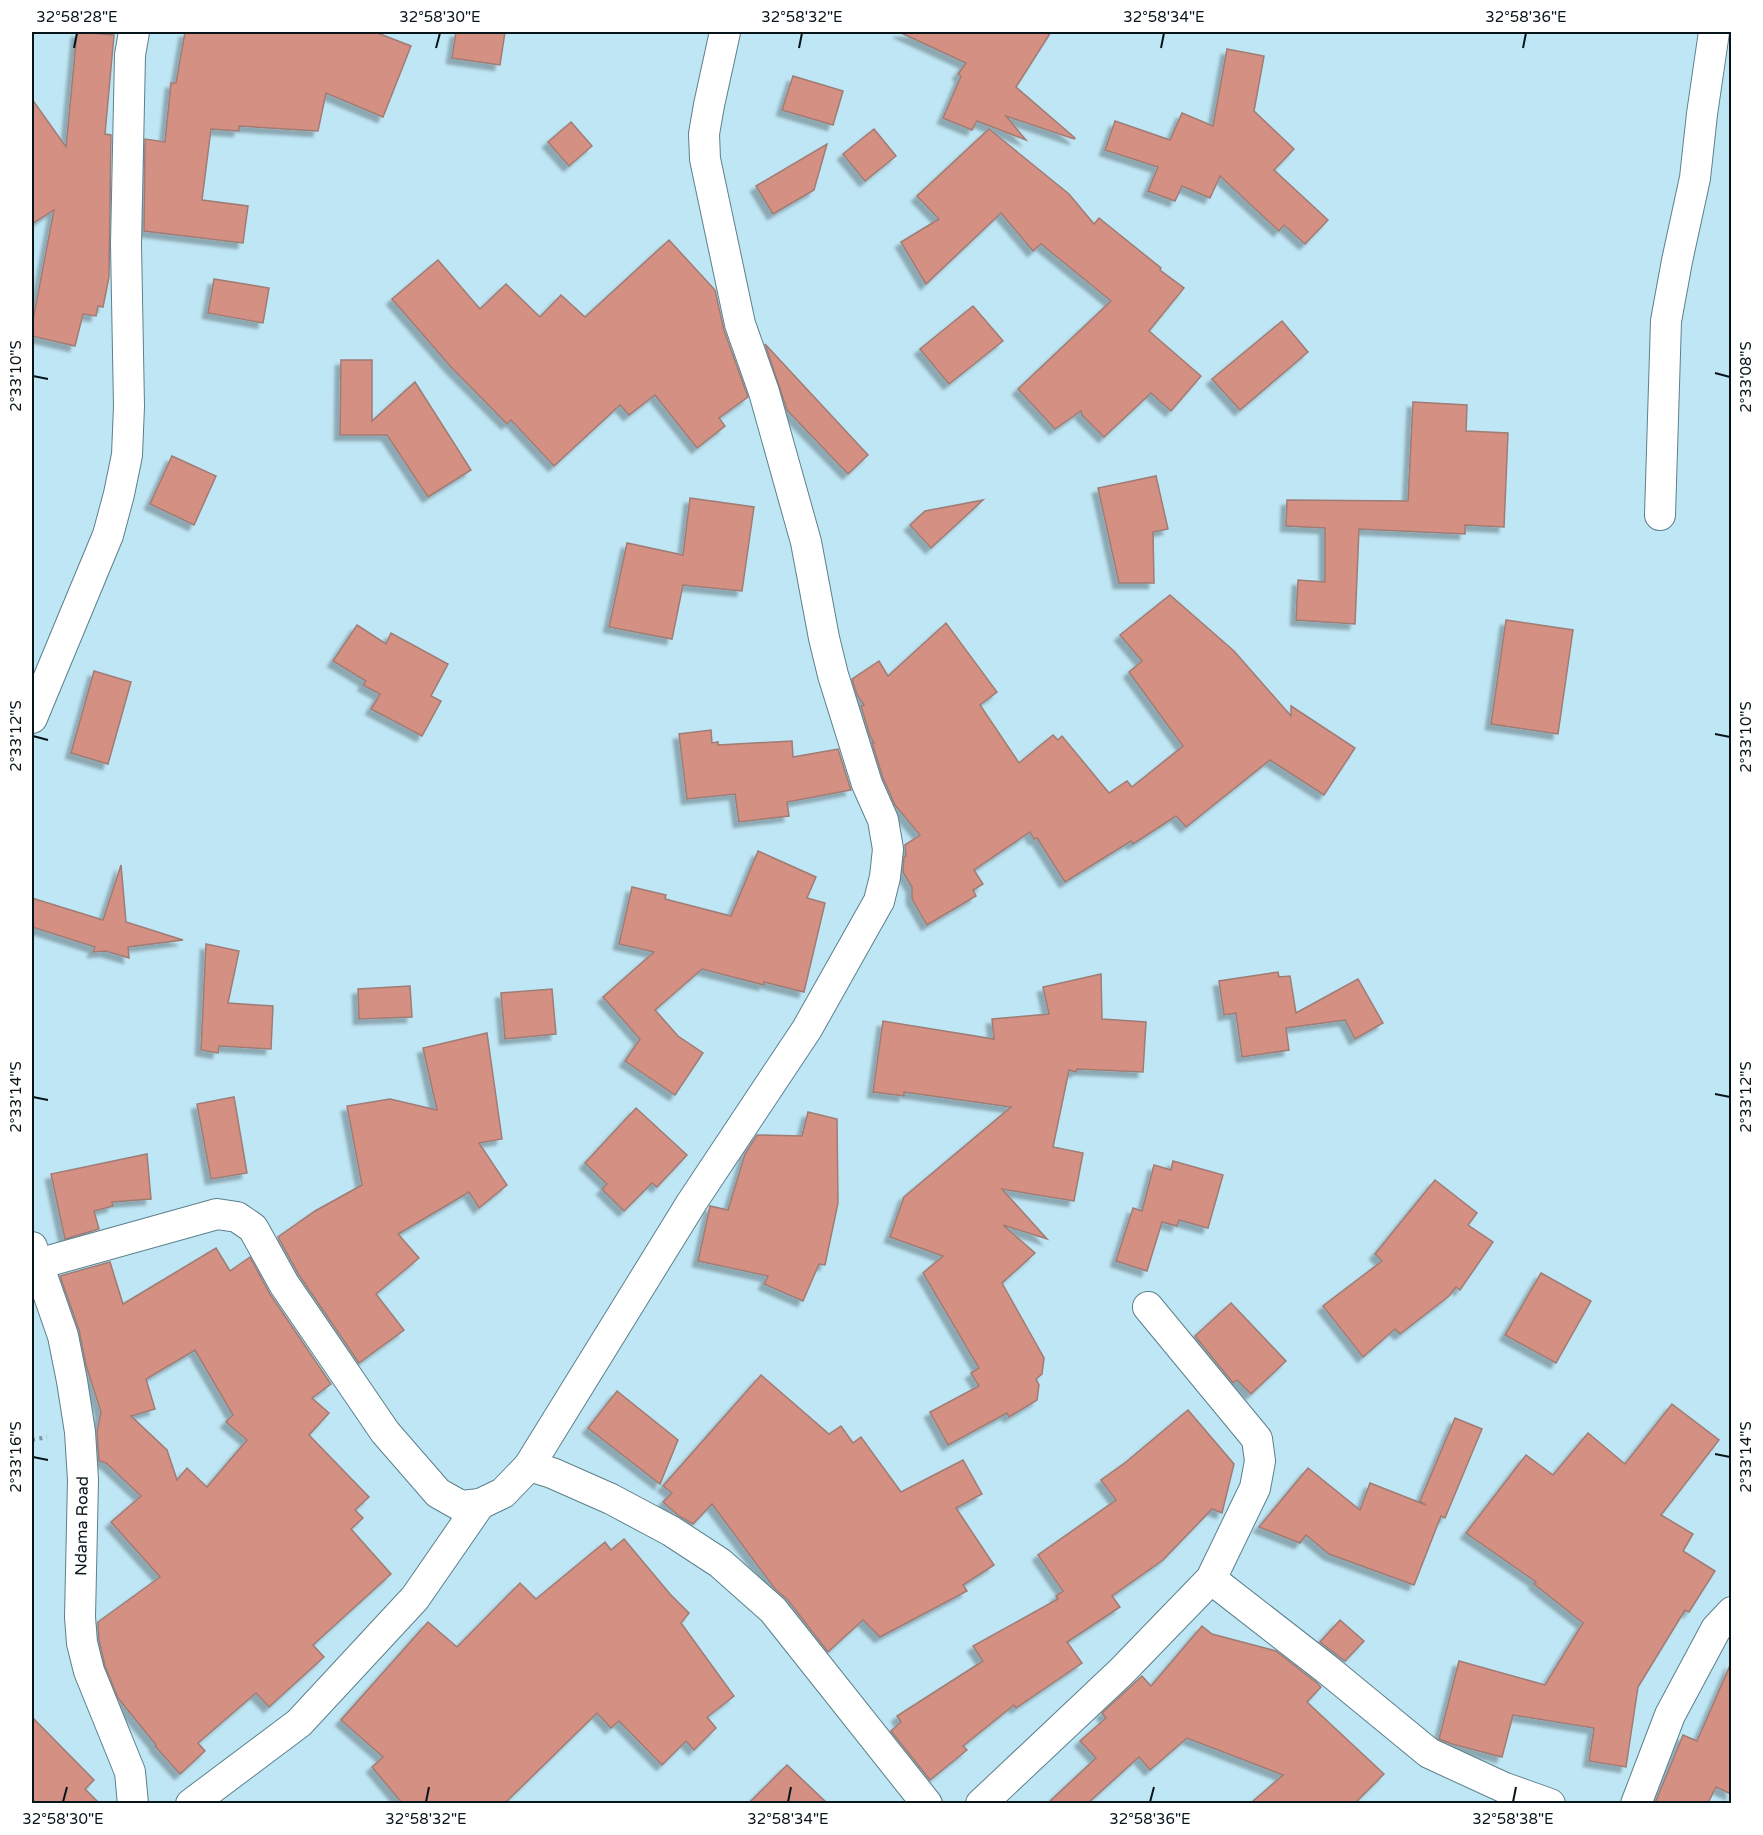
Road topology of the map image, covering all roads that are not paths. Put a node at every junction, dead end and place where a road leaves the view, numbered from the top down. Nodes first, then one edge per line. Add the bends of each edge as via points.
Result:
1 (134, 32) edge
2 (725, 32) edge
3 (1714, 32) edge
4 (1660, 515) dead end
5 (32, 718) edge
6 (35, 1256) edge
7 (1148, 1307) dead end
8 (529, 1466) junction
9 (480, 1504) junction
10 (1211, 1579) junction
11 (1731, 1612) edge
12 (133, 1803) edge
13 (191, 1803) edge
14 (927, 1803) edge
15 (981, 1803) edge
16 (1550, 1803) edge
17 (1636, 1803) edge

1 - 5 street via 130,55 126,244 127,455 108,536
2 - 8 street via 704,134 705,159 740,324 764,392 806,542 833,675 867,784 883,820 888,849 885,877 879,901 807,1029 692,1202
3 - 4 street via 1695,178 1666,321
6 - 9 street via 217,1214 237,1217 253,1228 284,1284 385,1432 438,1493 461,1506
6 - 12 street, Ndama Road via 63,1336 80,1432 82,1643 89,1671 130,1772
7 - 10 street via 1257,1439 1260,1461 1255,1488
8 - 9 street via 503,1493
8 - 14 street via 610,1499 671,1531 720,1563 773,1610
9 - 13 street via 415,1598 299,1723
10 - 15 street via 1122,1672
10 - 16 street via 1429,1753 1505,1788
11 - 17 street via 1716,1629 1670,1715

